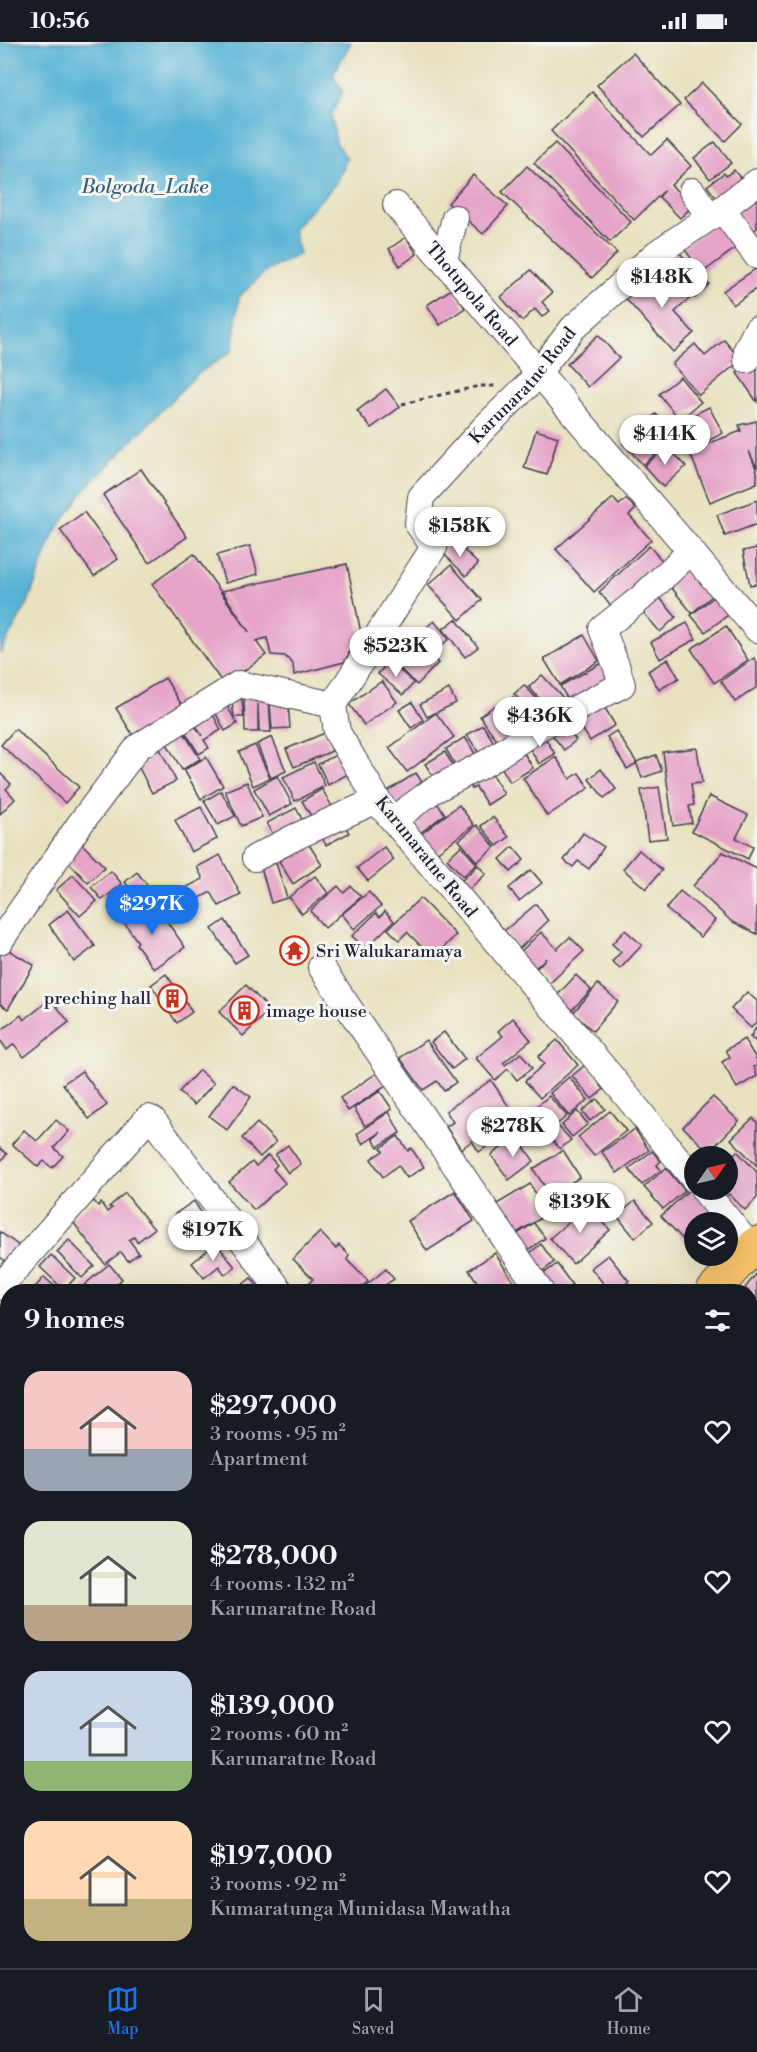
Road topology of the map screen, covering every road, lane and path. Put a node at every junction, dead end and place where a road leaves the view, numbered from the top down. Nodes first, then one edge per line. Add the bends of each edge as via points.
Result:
1 (757, 182) edge
2 (692, 191) dead end
3 (396, 205) dead end
4 (715, 212) junction
5 (455, 218) dead end
6 (757, 256) edge
7 (444, 260) junction
8 (533, 378) junction
9 (402, 404) dead end
10 (691, 551) junction
11 (757, 629) edge
12 (333, 705) junction
13 (377, 800) junction
14 (393, 820) junction
15 (255, 858) dead end
16 (0, 941) edge
17 (321, 967) dead end
18 (684, 1167) edge
19 (713, 1200) edge
20 (755, 1246) edge
21 (3, 1284) edge
22 (274, 1284) edge
23 (536, 1284) edge
24 (719, 1284) edge

1 - 4 street, Karunaratne Road
2 - 4 street
3 - 7 street, Thotupola Road
4 - 6 street
4 - 8 street, Karunaratne Road via 657,253 573,328
5 - 7 street
7 - 8 street, Thotupola Road
8 - 9 path
8 - 10 street, Thotupola Road
8 - 12 street, Karunaratne Road via 422,497 418,524 434,547
10 - 11 street, Thotupola Road
10 - 14 street via 602,629 622,685 540,727 486,763 432,791
12 - 13 street, Karunaratne Road via 337,732
12 - 16 street via 239,684 138,747
13 - 14 street, Karunaratne Road
13 - 15 street
14 - 18 street, Karunaratne Road
17 - 23 street
19 - 20 street
20 - 24 highway
21 - 22 street via 148,1118

